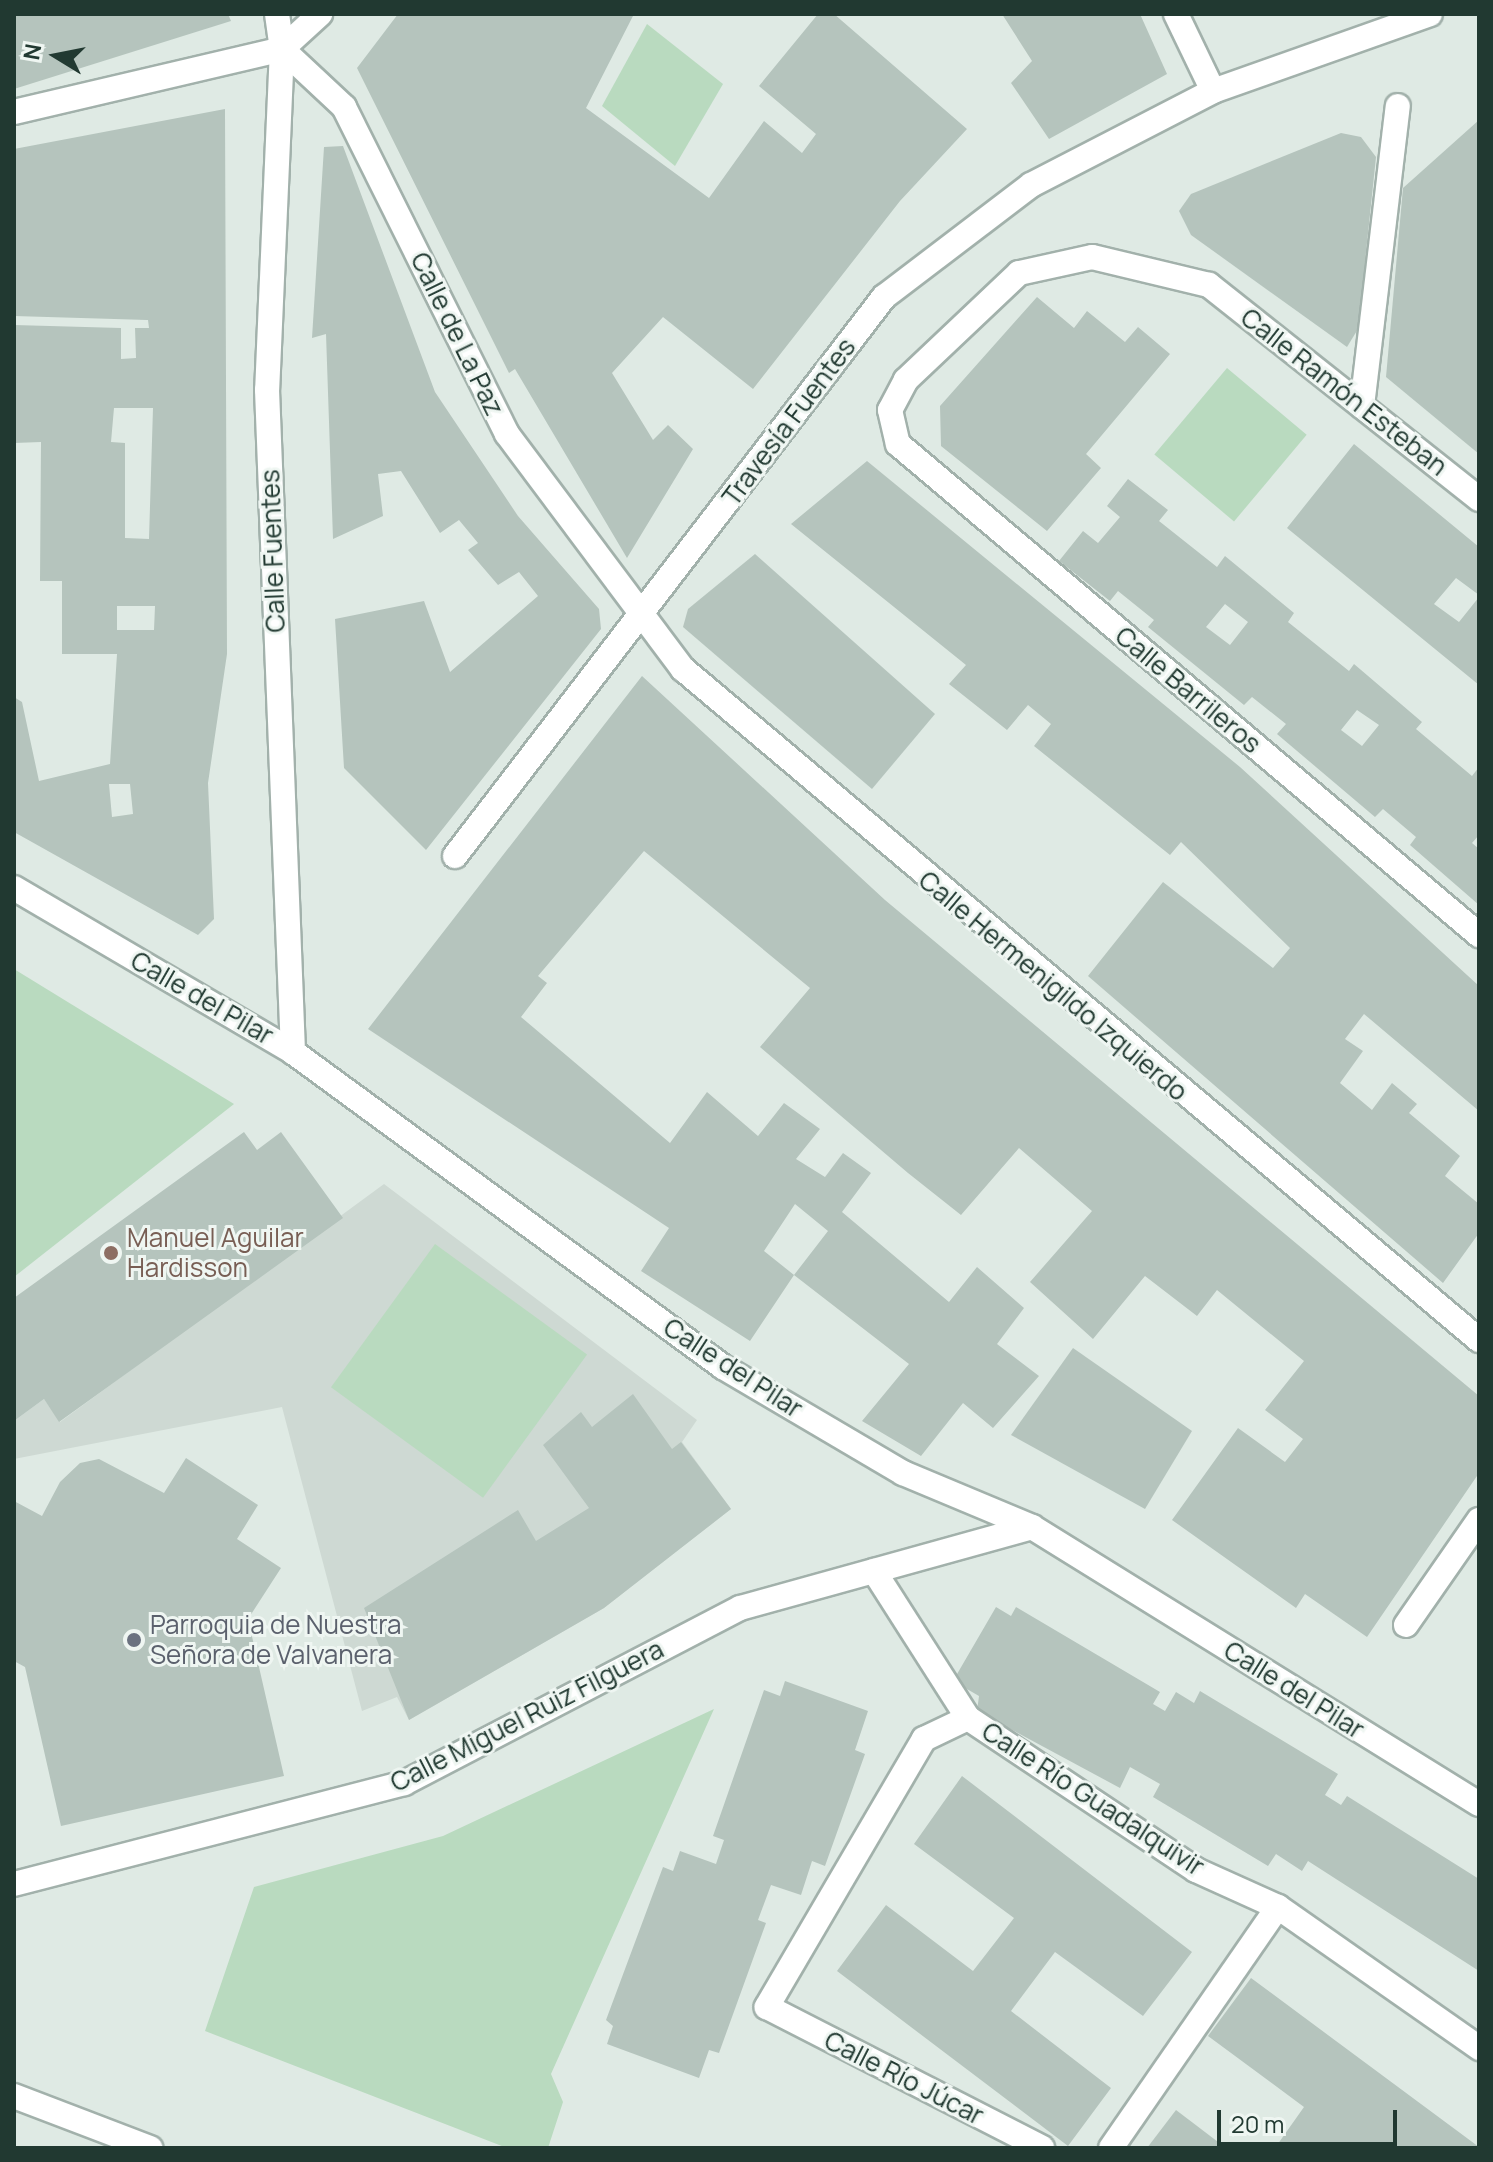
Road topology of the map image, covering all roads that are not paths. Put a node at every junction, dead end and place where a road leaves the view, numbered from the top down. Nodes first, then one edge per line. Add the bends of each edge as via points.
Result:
1 (277, 14) edge
2 (320, 14) edge
3 (1176, 14) edge
4 (1430, 14) edge
5 (282, 49) junction
6 (1213, 91) junction
7 (1398, 106) dead end
8 (14, 112) edge
9 (1362, 406) junction
10 (898, 444) joint
11 (1479, 499) edge
12 (642, 616) junction
13 (455, 856) dead end
14 (14, 888) edge
15 (1479, 935) edge
16 (293, 1052) junction
17 (1479, 1340) edge
18 (1479, 1520) edge
19 (1032, 1527) junction
20 (874, 1571) junction
21 (1406, 1625) dead end
22 (968, 1718) junction
23 (1479, 1804) edge
24 (44, 1876) junction
25 (14, 1884) edge
26 (14, 1896) edge
27 (1278, 1907) junction
28 (767, 2007) joint
29 (1479, 2048) edge
30 (14, 2096) edge
31 (150, 2148) edge
32 (1042, 2148) edge
33 (1111, 2148) edge

1 - 5 street, Calle Fuentes
2 - 5 street
3 - 6 street
4 - 6 street, Travesía Fuentes
5 - 8 street
5 - 12 street, Calle de La Paz via 344,107 507,434
5 - 16 street, Calle Fuentes via 267,390
6 - 12 street, Travesía Fuentes via 1031,185 884,297
7 - 9 street
9 - 10 street, Calle Ramón Esteban via 1209,285 1092,257 1019,273 906,380 890,410
9 - 11 street, Calle Ramón Esteban
10 - 15 street, Calle Barrileros
12 - 13 street, Travesía Fuentes
12 - 17 street, Calle Hermenigildo Izquierdo via 683,669
14 - 16 street, Calle del Pilar
16 - 19 street, Calle del Pilar via 723,1367 903,1473
18 - 21 street
19 - 20 street, Calle Miguel Ruiz Filguera
19 - 23 street, Calle del Pilar
20 - 22 street
20 - 24 street, Calle Miguel Ruiz Filguera via 740,1608 404,1783
22 - 27 street, Calle Río Guadalquivir via 1196,1870
22 - 28 street, Calle Río Guadalquivir via 924,1739
24 - 25 street, Calle Miguel Ruiz Filguera
24 - 26 street
27 - 29 street, Calle Río Guadalquivir
27 - 33 street
28 - 32 street, Calle Río Júcar
30 - 31 street

